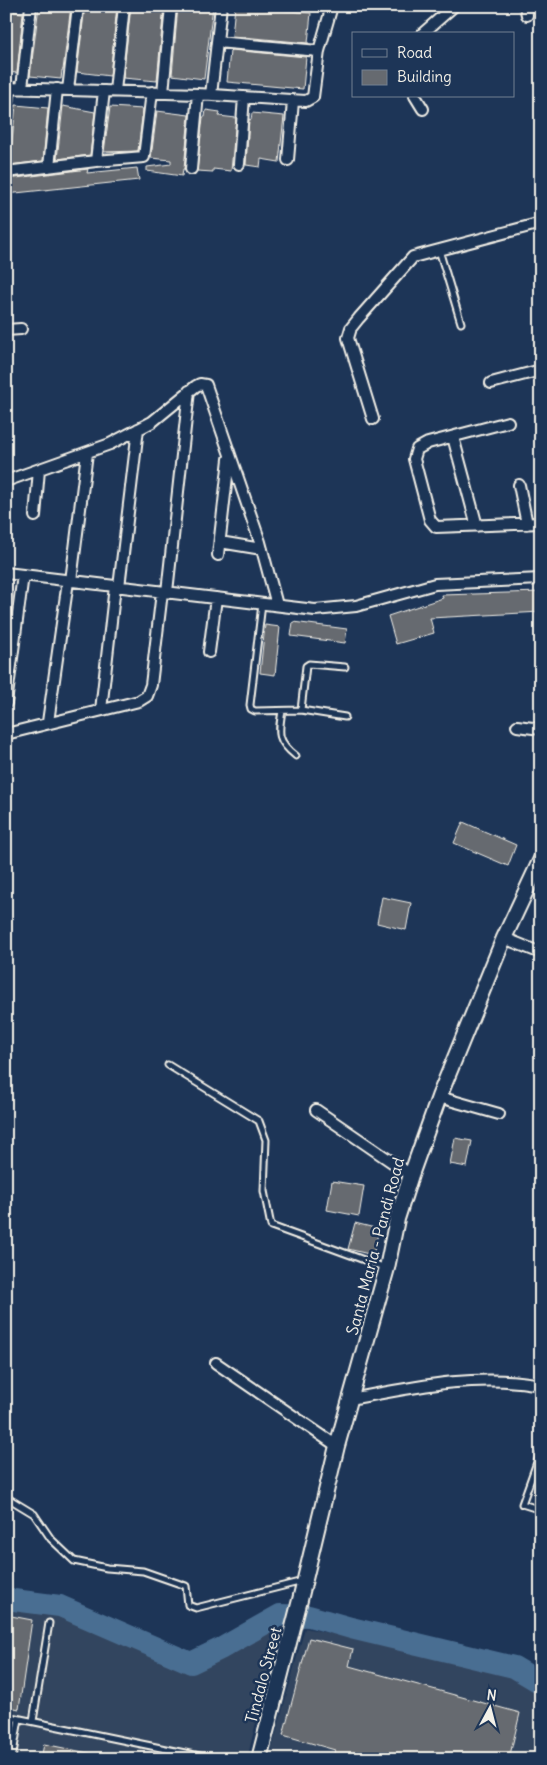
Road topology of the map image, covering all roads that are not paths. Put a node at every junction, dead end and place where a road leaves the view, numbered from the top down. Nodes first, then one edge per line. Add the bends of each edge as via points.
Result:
1 (31, 6) edge
2 (78, 6) edge
3 (124, 6) edge
4 (171, 6) edge
5 (221, 6) edge
6 (332, 6) edge
7 (454, 6) edge
8 (424, 32) edge
9 (217, 42) junction
10 (319, 51) junction
11 (8, 88) edge
12 (22, 88) junction
13 (57, 89) junction
14 (68, 90) junction
15 (110, 91) junction
16 (157, 92) junction
17 (198, 94) junction
18 (211, 94) junction
19 (244, 97) junction
20 (416, 98) edge
21 (292, 101) junction
22 (423, 108) dead end
23 (6, 119) edge
24 (288, 160) dead end
25 (96, 161) junction
26 (239, 164) dead end
27 (48, 167) junction
28 (191, 169) dead end
29 (6, 172) edge
30 (541, 223) edge
31 (439, 250) junction
32 (461, 323) dead end
33 (21, 329) dead end
34 (6, 330) edge
35 (541, 370) edge
36 (491, 383) dead end
37 (189, 391) junction
38 (373, 419) dead end
39 (508, 422) dead end
40 (138, 429) junction
41 (453, 437) junction
42 (87, 453) junction
43 (229, 455) junction
44 (39, 470) junction
45 (6, 481) edge
46 (519, 485) dead end
47 (35, 516) dead end
48 (541, 523) edge
49 (527, 524) junction
50 (477, 526) junction
51 (220, 542) junction
52 (262, 550) junction
53 (218, 555) dead end
54 (6, 573) edge
55 (23, 575) junction
56 (541, 579) edge
57 (70, 581) junction
58 (117, 586) junction
59 (165, 592) junction
60 (216, 598) junction
61 (262, 604) junction
62 (277, 605) junction
63 (209, 652) dead end
64 (345, 667) dead end
65 (6, 704) edge
66 (101, 710) junction
67 (301, 710) junction
68 (282, 711) junction
69 (345, 717) dead end
70 (48, 722) junction
71 (517, 726) dead end
72 (541, 729) edge
73 (6, 734) edge
74 (296, 756) dead end
75 (541, 859) edge
76 (504, 938) junction
77 (541, 953) edge
78 (168, 1065) dead end
79 (439, 1098) junction
80 (316, 1110) dead end
81 (500, 1114) dead end
82 (411, 1175) junction
83 (386, 1268) junction
84 (216, 1363) dead end
85 (541, 1385) edge
86 (351, 1399) junction
87 (337, 1446) junction
88 (541, 1451) edge
89 (6, 1497) edge
90 (541, 1510) edge
91 (305, 1580) junction
92 (300, 1600) joint
93 (49, 1623) dead end
94 (6, 1716) edge
95 (20, 1719) junction
96 (33, 1720) junction
97 (12, 1759) edge
98 (214, 1759) edge
99 (259, 1759) edge

1 - 12 street
2 - 14 street
3 - 15 street
4 - 16 street
5 - 9 street
6 - 10 street
7 - 8 street
9 - 10 street
9 - 18 street
10 - 21 street via 313,97 306,101
11 - 12 street
11 - 23 street
12 - 13 street
13 - 14 street
13 - 27 street
14 - 15 street
15 - 16 street
15 - 25 street
16 - 17 street
16 - 25 street via 144,157
17 - 18 street
17 - 28 street
18 - 19 street
19 - 21 street
19 - 26 street
20 - 22 street
21 - 24 street
25 - 27 street
27 - 29 street
30 - 31 street
31 - 32 lane
31 - 38 street via 413,257 350,328 348,338
33 - 34 street
35 - 36 street
37 - 40 street via 152,422
37 - 43 street via 200,384 206,385
37 - 59 street
39 - 41 street
40 - 42 street
40 - 58 street
41 - 50 street
41 - 50 street via 417,449 414,459 418,477 430,520 436,526
42 - 44 street
42 - 57 street
43 - 51 street
43 - 52 street
44 - 45 street
44 - 47 street
46 - 49 street
48 - 49 street
49 - 50 street
51 - 52 street
51 - 53 street
52 - 62 street
54 - 55 street
55 - 57 street
55 - 65 street
56 - 62 street via 434,584 356,606 315,610
57 - 58 street
57 - 70 street
58 - 59 street
58 - 66 street
59 - 60 street
59 - 66 street via 147,696 140,701
60 - 61 street
60 - 63 street
61 - 62 street
61 - 68 lane via 250,707 255,711
64 - 67 lane via 306,666
66 - 70 street
67 - 68 lane
67 - 69 lane
68 - 74 lane via 278,728 280,738
70 - 73 street
71 - 72 street
75 - 76 main road, Santa Maria - Pandi Road
76 - 77 street
76 - 79 main road, Santa Maria - Pandi Road
78 - 83 lane via 259,1121 266,1140 264,1191 271,1226
79 - 81 street
79 - 82 main road, Santa Maria - Pandi Road
80 - 82 street
82 - 83 main road, Santa Maria - Pandi Road
83 - 86 main road, Santa Maria - Pandi Road
84 - 87 street
85 - 86 street via 478,1380 434,1384
86 - 87 main road, Santa Maria - Pandi Road
87 - 91 main road, Santa Maria - Pandi Road
88 - 90 lane via 522,1504
89 - 91 lane via 34,1514 51,1539 74,1561 142,1571 186,1586 188,1604 196,1608
91 - 92 main road, Santa Maria - Pandi Road
92 - 99 main road, Tindalo Street
93 - 96 lane
94 - 95 lane
95 - 96 lane
95 - 97 lane
96 - 98 lane

